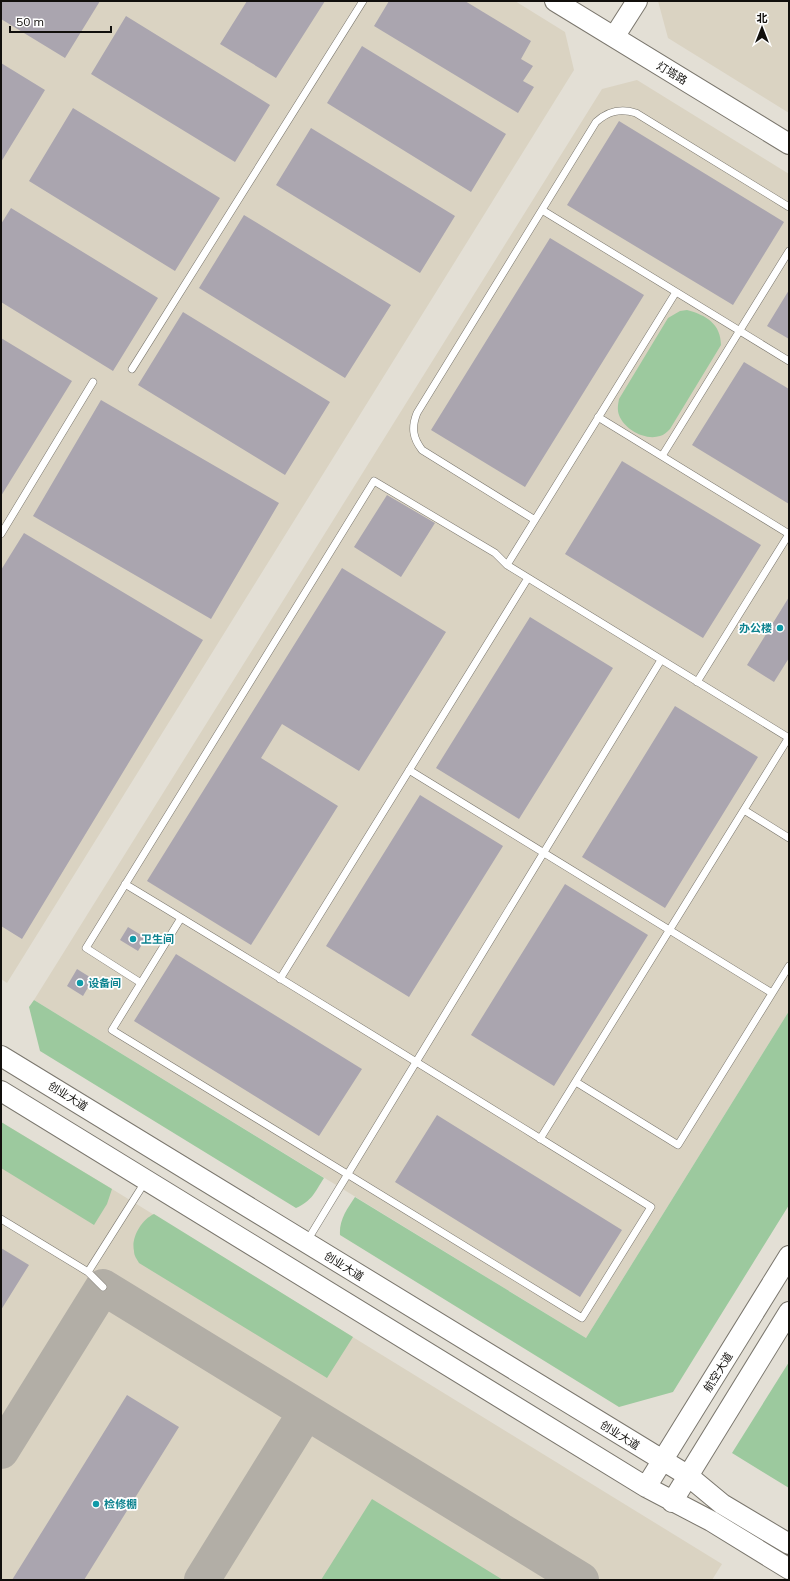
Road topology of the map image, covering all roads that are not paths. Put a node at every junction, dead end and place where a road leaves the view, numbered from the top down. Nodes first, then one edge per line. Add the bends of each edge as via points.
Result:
1 (363, 1) edge
2 (555, 1) edge
3 (636, 1) edge
4 (614, 37) junction
5 (789, 144) edge
6 (789, 207) edge
7 (542, 210) junction
8 (789, 251) edge
9 (676, 292) junction
10 (739, 331) junction
11 (789, 362) edge
12 (132, 369) dead end
13 (93, 382) dead end
14 (598, 417) junction
15 (662, 456) junction
16 (535, 520) junction
17 (1, 534) edge
18 (507, 565) junction
19 (528, 578) junction
20 (661, 660) junction
21 (697, 682) junction
22 (789, 737) edge
23 (409, 770) junction
24 (744, 810) junction
25 (789, 838) edge
26 (544, 853) junction
27 (125, 884) junction
28 (181, 918) junction
29 (670, 930) junction
30 (789, 966) edge
31 (280, 979) junction
32 (141, 983) junction
33 (772, 993) junction
34 (1, 1056) edge
35 (416, 1062) junction
36 (576, 1082) junction
37 (1, 1091) edge
38 (540, 1138) junction
39 (347, 1175) junction
40 (146, 1180) junction
41 (1, 1219) edge
42 (306, 1242) junction
43 (789, 1256) edge
44 (88, 1272) junction
45 (103, 1288) dead end
46 (789, 1312) edge
47 (662, 1461) junction
48 (687, 1475) junction
49 (646, 1487) junction
50 (672, 1502) junction
51 (789, 1544) edge
52 (789, 1569) edge

1 - 12 lane
2 - 4 main road, 灯塔路
3 - 4 main road
4 - 5 main road, 灯塔路
6 - 7 lane via 636,113 618,110 596,122
7 - 9 lane
7 - 16 lane via 413,422 415,441 422,450
8 - 10 lane
9 - 10 lane
9 - 14 lane
10 - 11 lane
10 - 15 lane
13 - 17 lane
14 - 15 lane
14 - 16 lane
15 - 21 lane via 789,534
16 - 18 lane
18 - 19 lane
18 - 27 lane via 495,553 374,481
19 - 20 lane
19 - 23 lane
20 - 21 lane
20 - 26 lane
21 - 22 lane
22 - 24 lane
23 - 26 lane
23 - 31 lane
24 - 25 lane
24 - 29 lane
26 - 29 lane
26 - 35 lane
27 - 28 lane
27 - 32 lane via 86,948
28 - 31 lane
28 - 32 lane
29 - 33 lane
29 - 36 lane
30 - 33 lane
31 - 35 lane
32 - 39 lane via 112,1030
33 - 36 lane via 678,1145
34 - 42 main road, 创业大道
35 - 38 lane
35 - 39 lane
36 - 38 lane
37 - 40 main road
38 - 39 lane via 651,1207 582,1318
39 - 42 lane
40 - 44 lane
40 - 49 main road
41 - 44 lane
42 - 47 main road, 创业大道
43 - 47 main road, 航空大道
44 - 45 lane
46 - 48 main road
47 - 48 main road, 创业大道
47 - 49 main road, 航空大道
48 - 50 main road
48 - 51 main road, 创业大道 via 722,1504
49 - 50 main road
50 - 52 main road via 711,1521

